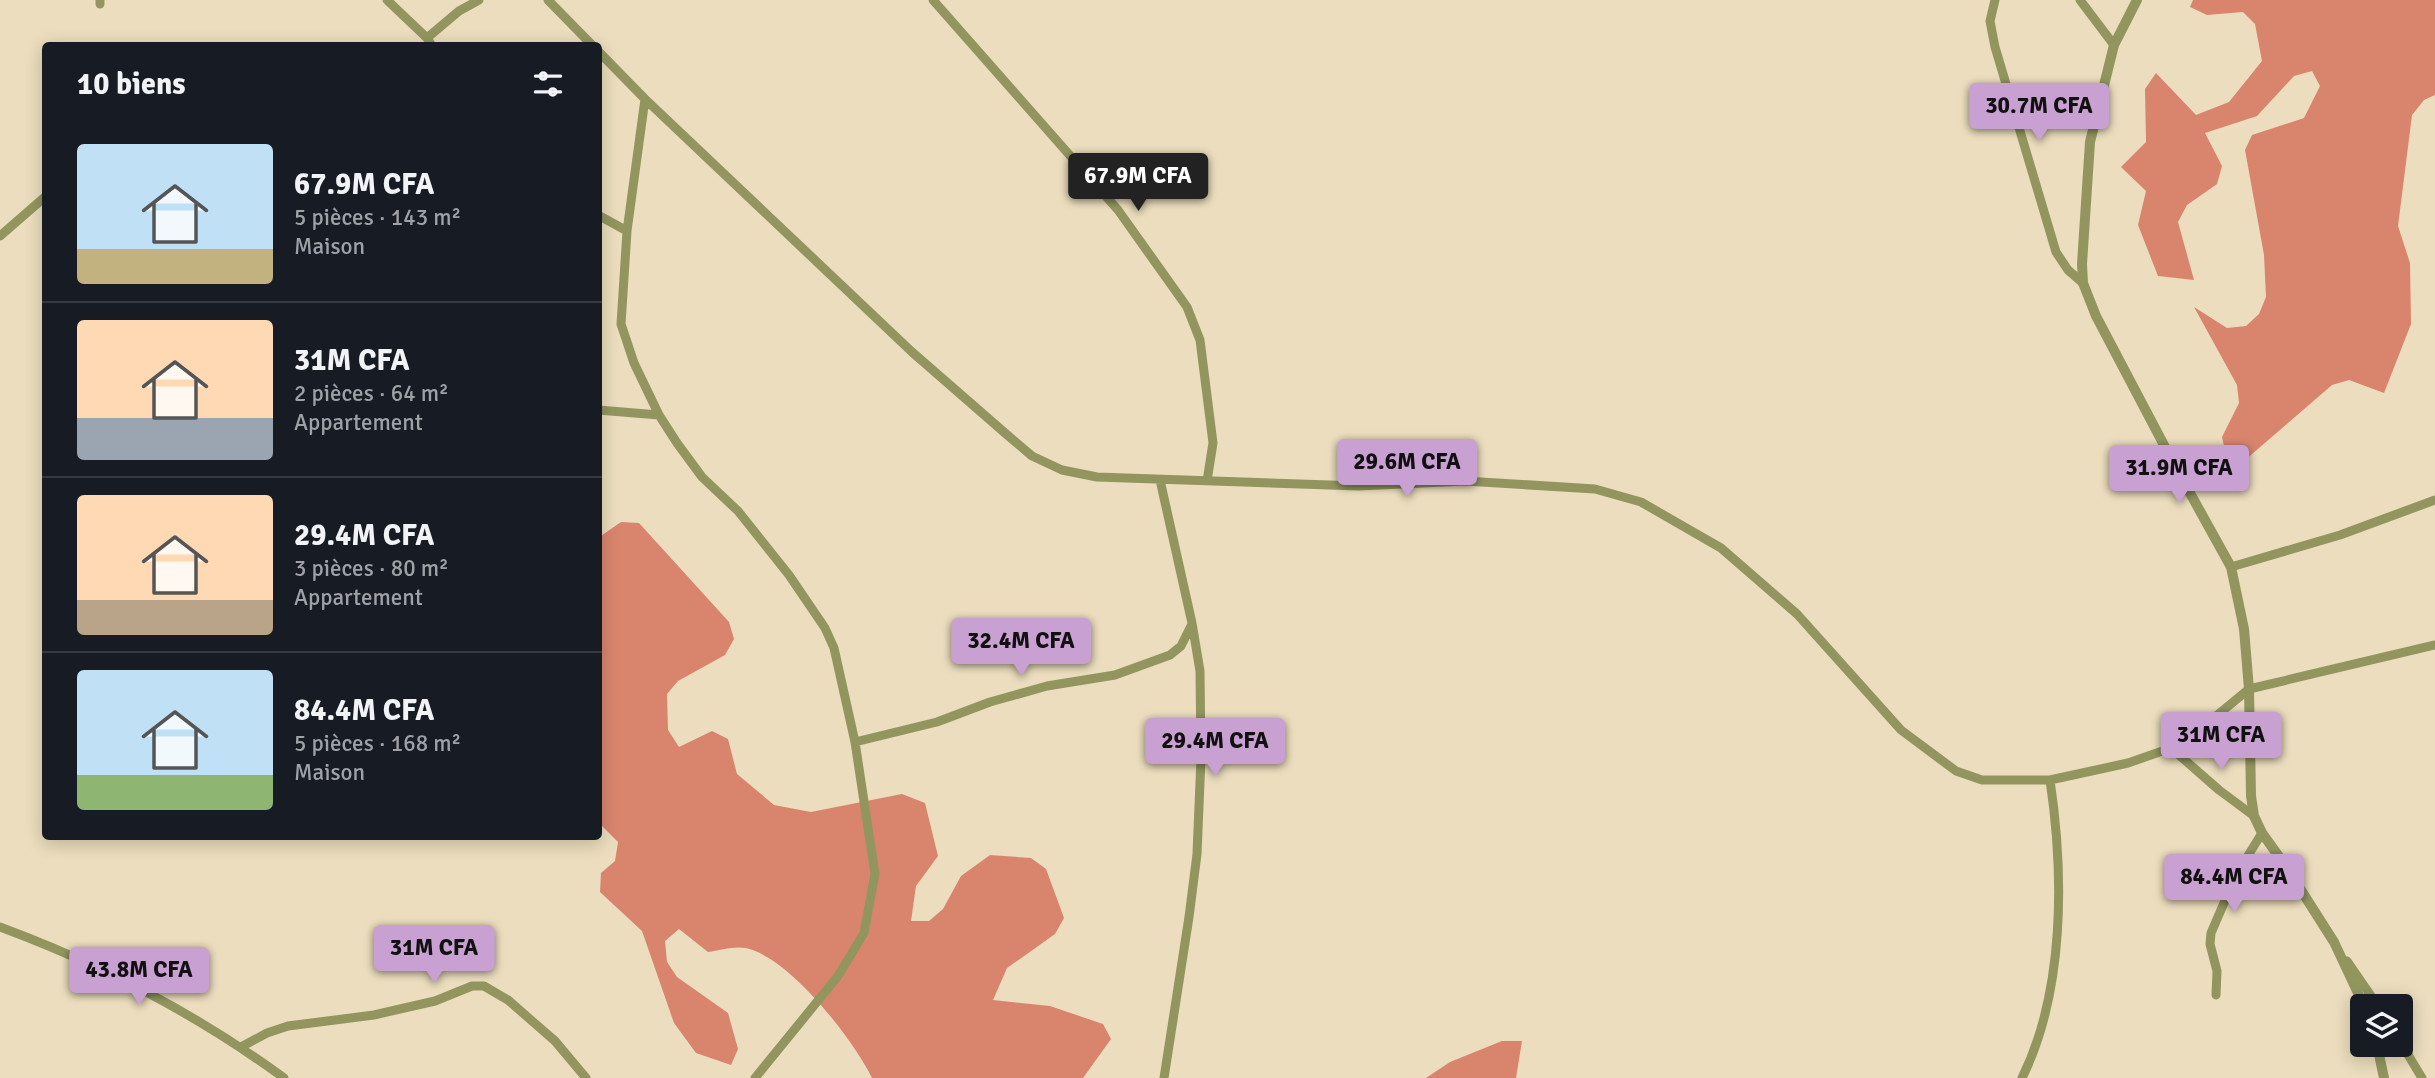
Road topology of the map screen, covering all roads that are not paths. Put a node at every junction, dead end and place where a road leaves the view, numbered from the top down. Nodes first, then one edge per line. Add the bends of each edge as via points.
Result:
1 (387, 0) edge
2 (479, 0) edge
3 (548, 0) edge
4 (933, 0) edge
5 (1995, 0) edge
6 (2080, 0) edge
7 (2137, 0) edge
8 (430, 42) edge
9 (589, 42) edge
10 (2114, 45) junction
11 (602, 55) edge
12 (645, 99) junction
13 (42, 199) edge
14 (602, 217) edge
15 (627, 231) junction
16 (0, 236) edge
17 (2083, 283) junction
18 (602, 410) edge
19 (659, 415) junction
20 (1160, 480) junction
21 (1207, 481) junction
22 (2435, 500) edge
23 (2231, 567) junction
24 (1192, 624) junction
25 (2435, 645) edge
26 (2249, 689) junction
27 (855, 742) junction
28 (2171, 748) junction
29 (2050, 780) junction
30 (2254, 816) junction
31 (2262, 833) junction
32 (0, 927) edge
33 (2334, 943) junction
34 (2358, 994) edge
35 (2370, 994) edge
36 (2216, 995) dead end
37 (242, 1047) junction
38 (2380, 1057) edge
39 (2409, 1057) edge
40 (284, 1078) edge
41 (586, 1078) edge
42 (755, 1078) edge
43 (1164, 1078) edge
44 (2022, 1078) edge
45 (2385, 1078) edge
46 (2422, 1078) edge

1 - 8 street
2 - 8 street via 458,12
3 - 9 street
4 - 21 street via 1111,202 1187,307 1200,340 1213,443
5 - 17 street via 1990,21 1995,47 2056,252
6 - 10 street
7 - 10 street
10 - 17 street via 2090,142
11 - 12 street
12 - 15 street
12 - 20 street via 912,352 1032,456 1062,470 1097,477
13 - 16 street
14 - 15 street
15 - 19 street via 621,324
17 - 23 street via 2102,328
18 - 19 street
19 - 27 street via 702,477 738,511 825,628 834,648
20 - 21 street
20 - 24 street
21 - 29 street via 1359,486 1465,481 1595,489 1641,502 1721,548 1797,614 1901,730 1956,771 1982,780
22 - 23 street via 2340,535
23 - 26 street via 2244,629
24 - 27 street via 1181,646 1170,655 1115,675 1047,685 937,722
24 - 43 street via 1200,671 1196,854
25 - 26 street
26 - 28 street
26 - 30 street
27 - 42 street via 875,874 864,933 838,976
28 - 29 street via 2128,763
28 - 30 street
29 - 44 street via 2057,834 2057,938 2045,1013 2034,1055
30 - 31 street
31 - 33 street
31 - 36 street via 2236,875 2211,933
32 - 37 street via 114,976
33 - 34 street
33 - 35 street
37 - 40 street
37 - 41 street via 288,1026 374,1015 484,986 508,1000 555,1041
38 - 45 street
39 - 46 street

